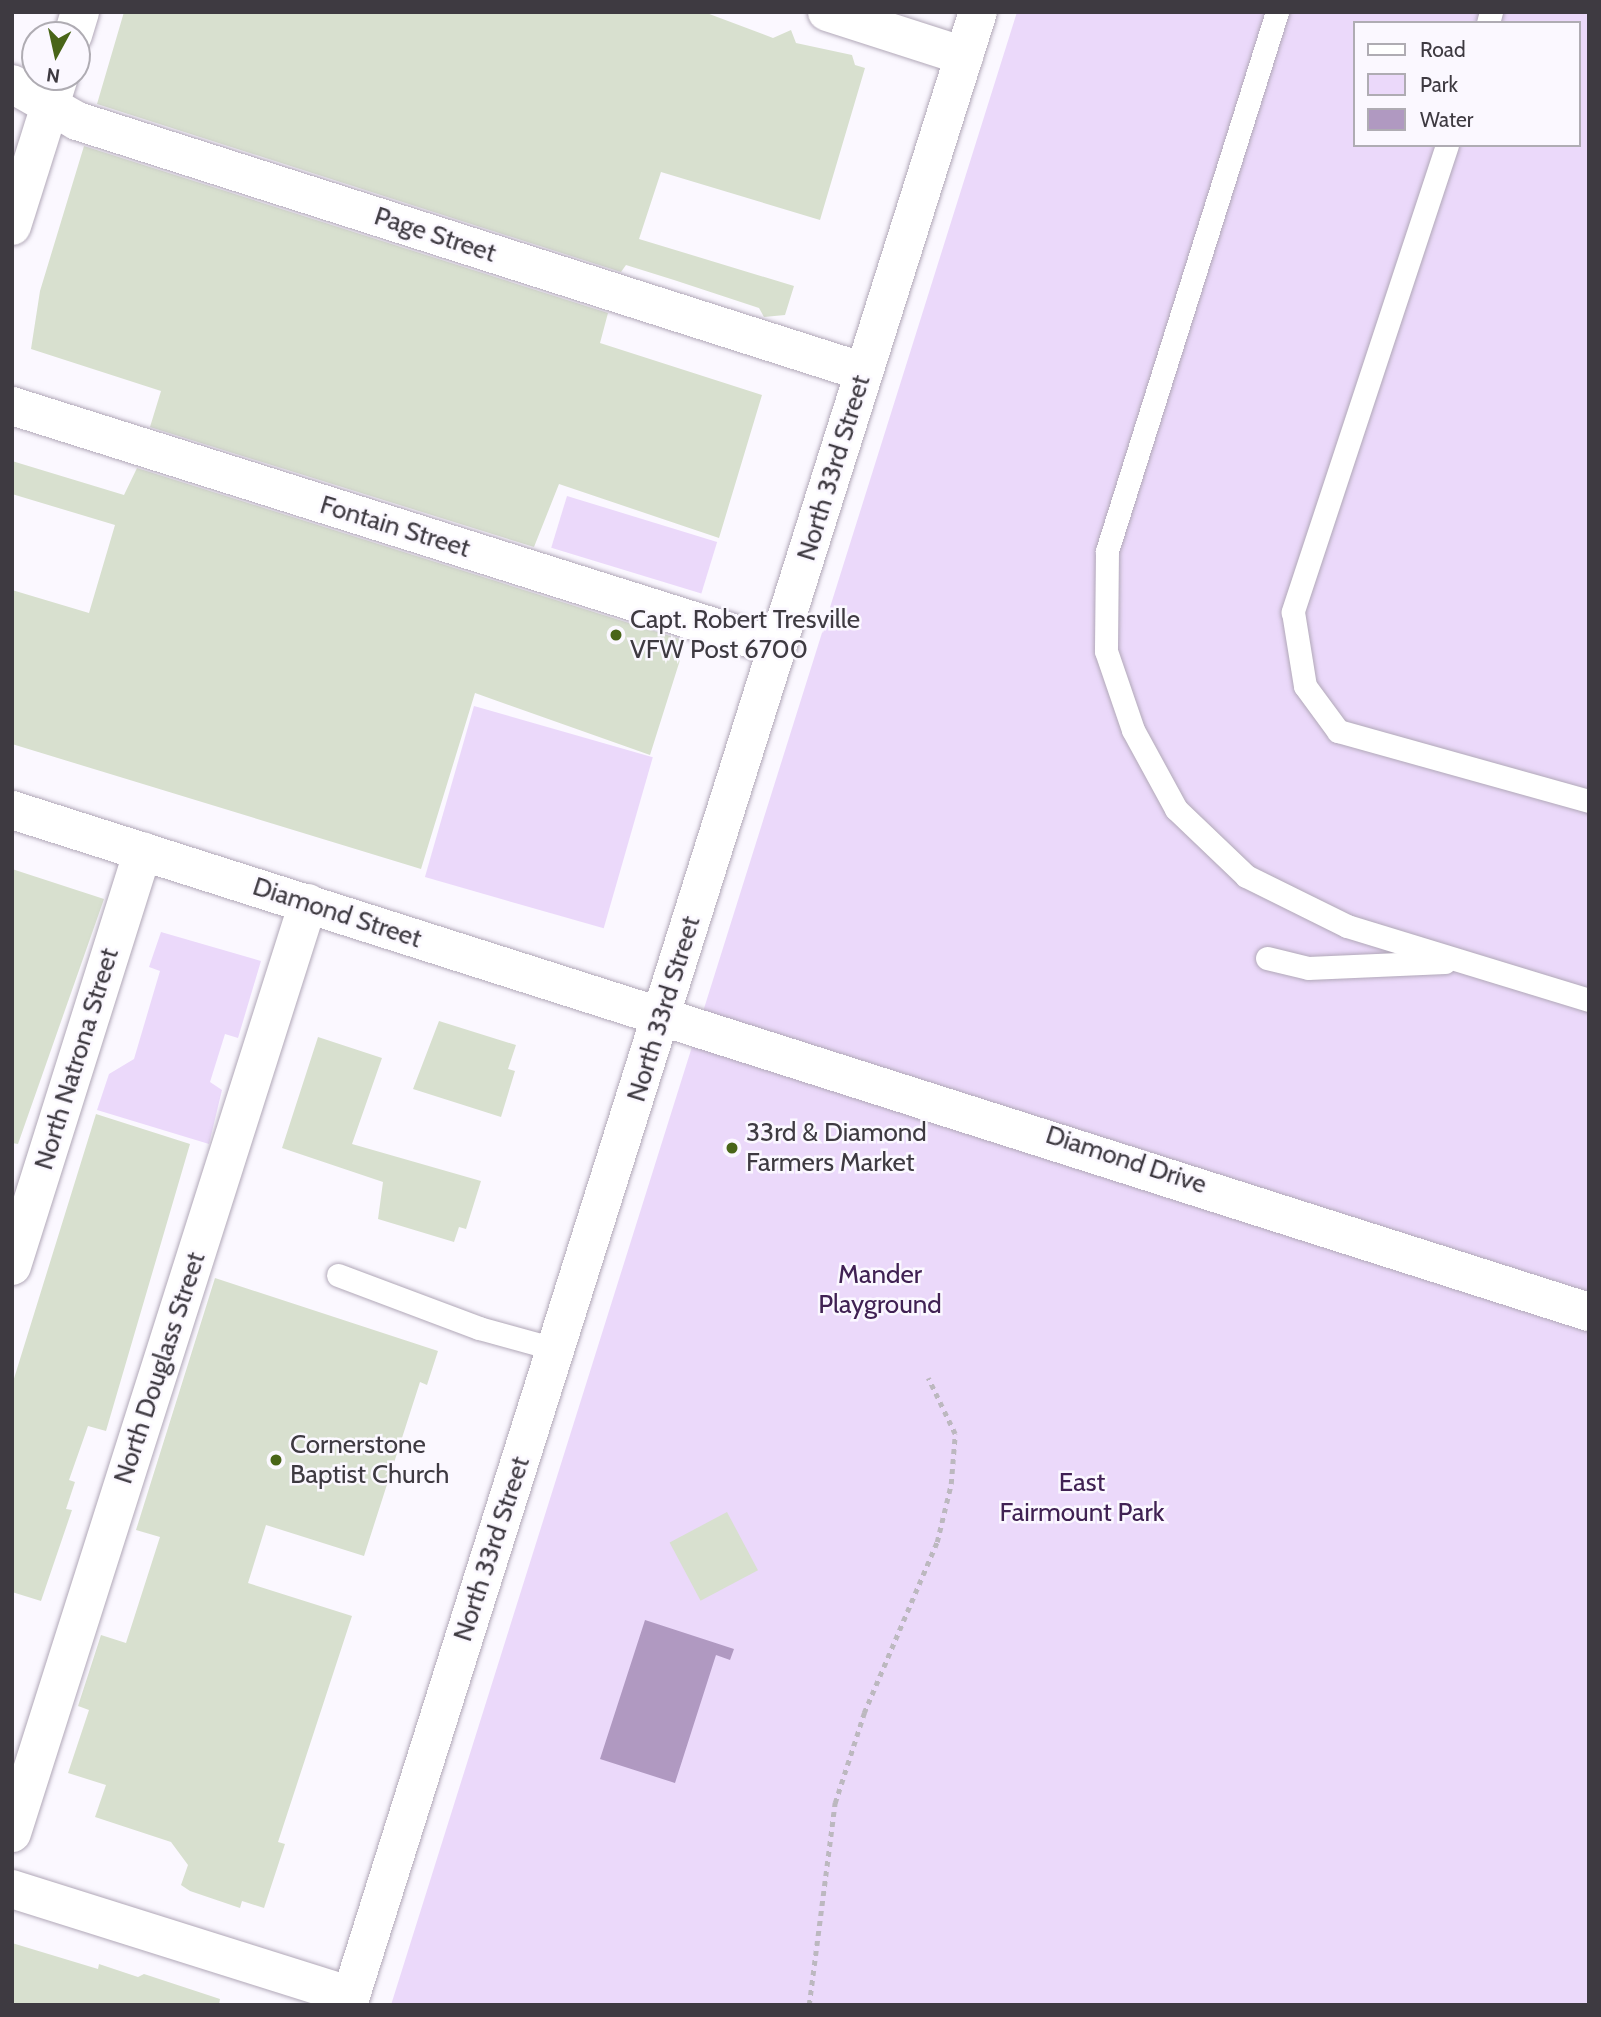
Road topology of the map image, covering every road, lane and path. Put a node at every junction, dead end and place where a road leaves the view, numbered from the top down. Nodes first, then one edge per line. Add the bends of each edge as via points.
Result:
1 (827, 12) edge
2 (978, 12) edge
3 (1277, 12) edge
4 (964, 56) junction
5 (55, 91) edge
6 (1446, 147) edge
7 (12, 226) edge
8 (864, 372) junction
9 (12, 407) edge
10 (777, 647) junction
11 (1589, 802) edge
12 (12, 810) edge
13 (143, 851) junction
14 (308, 903) junction
15 (1267, 958) dead end
16 (1462, 961) junction
17 (1589, 1000) edge
18 (662, 1015) junction
19 (12, 1266) edge
20 (338, 1275) dead end
21 (1589, 1312) edge
22 (555, 1349) junction
23 (928, 1378) dead end
24 (12, 1833) edge
25 (12, 1889) edge
26 (350, 2001) edge
27 (808, 2005) edge

1 - 4 street
2 - 4 street, North 33rd Street
3 - 16 lane via 1107,551 1106,651 1133,730 1176,809 1246,876 1347,926
4 - 8 street, North 33rd Street
5 - 7 street
5 - 8 street, Page Street via 76,121
6 - 11 lane via 1293,612 1305,687 1338,731
8 - 10 street, North 33rd Street
9 - 10 street, Fontain Street
10 - 18 street, North 33rd Street
12 - 13 street, Diamond Street
13 - 14 street, Diamond Street
13 - 19 street, North Natrona Street
14 - 18 street, Diamond Street
14 - 24 street, North Douglass Street
15 - 16 lane via 1308,968
16 - 17 lane
18 - 21 street, Diamond Drive
18 - 22 street, North 33rd Street
20 - 22 lane via 479,1328
22 - 26 street, North 33rd Street
23 - 27 path via 955,1434 951,1485 937,1542 864,1713 835,1804
25 - 26 street

